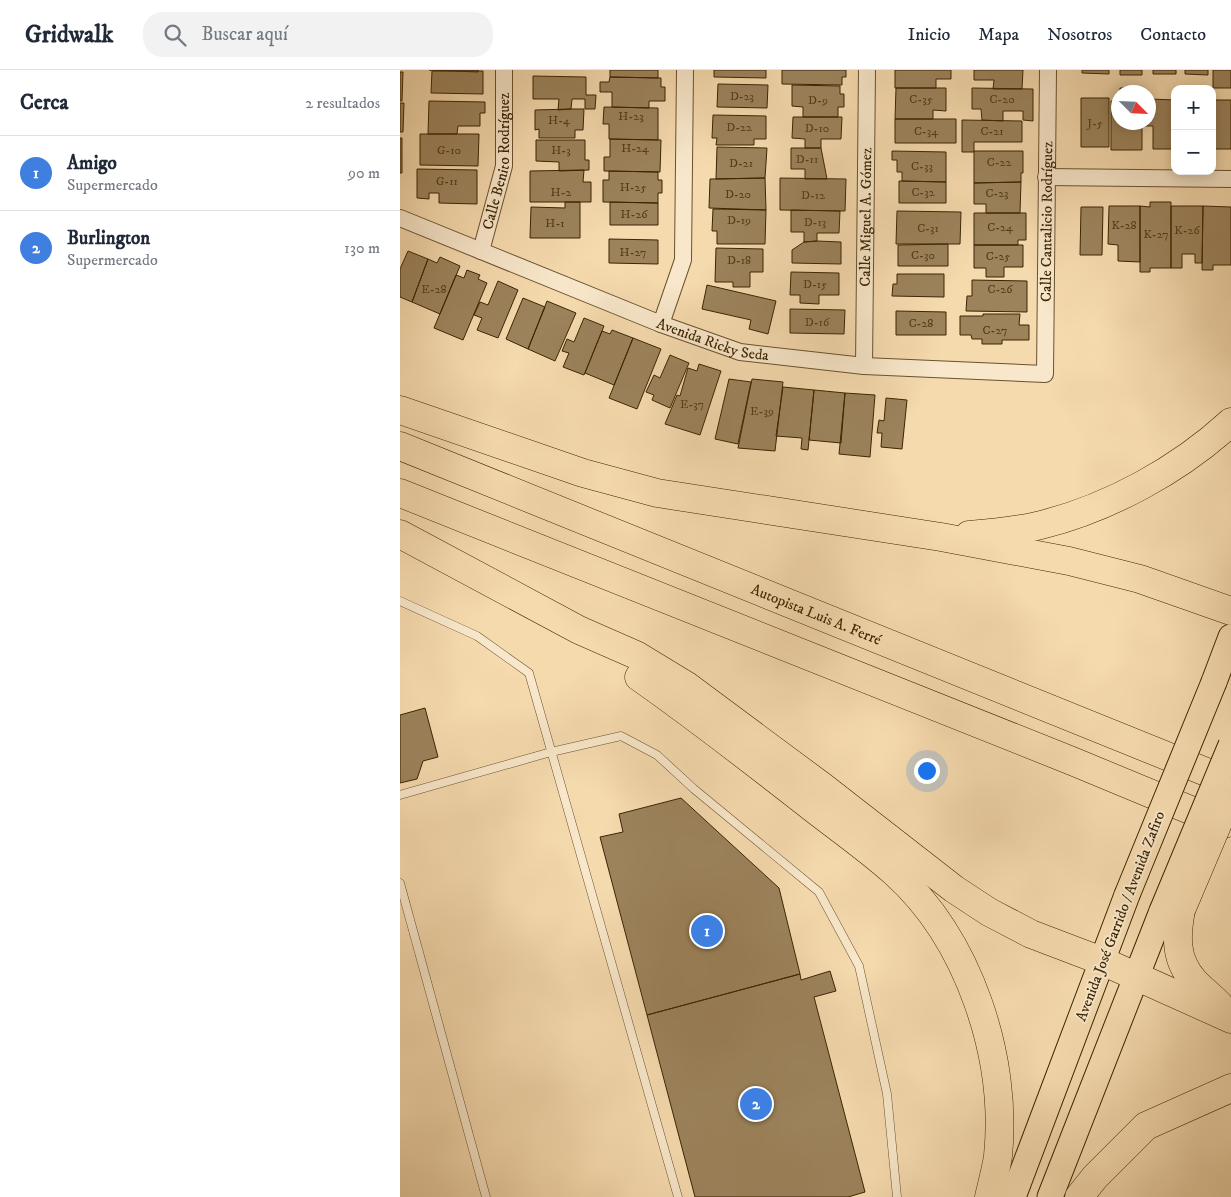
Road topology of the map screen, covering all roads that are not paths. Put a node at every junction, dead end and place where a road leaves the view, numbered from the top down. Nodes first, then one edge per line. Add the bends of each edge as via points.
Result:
1 (504, 70) edge
2 (685, 70) edge
3 (867, 70) edge
4 (1048, 70) edge
5 (1046, 177) junction
6 (1231, 179) edge
7 (400, 218) edge
8 (481, 250) junction
9 (661, 324) junction
10 (864, 366) junction
11 (1045, 374) joint
12 (400, 410) edge
13 (1231, 422) edge
14 (400, 446) edge
15 (400, 493) edge
16 (400, 534) edge
17 (941, 537) junction
18 (400, 601) edge
19 (1231, 611) edge
20 (578, 630) junction
21 (1231, 636) edge
22 (1231, 745) edge
23 (551, 752) junction
24 (1231, 782) edge
25 (1231, 792) edge
26 (400, 795) edge
27 (1231, 827) edge
28 (400, 883) edge
29 (1171, 911) junction
30 (1102, 961) junction
31 (1136, 977) junction
32 (1231, 1018) edge
33 (1231, 1088) edge
34 (486, 1197) edge
35 (678, 1197) edge
36 (897, 1197) edge
37 (989, 1197) edge
38 (1013, 1197) edge
39 (1050, 1197) edge
40 (1080, 1197) edge

1 - 8 street, Calle Benito Rodríguez via 504,166
2 - 9 street via 683,260
3 - 10 street, Calle Miguel A. Gómez
4 - 5 street, Calle Cantalicio Rodríguez
5 - 6 street
5 - 11 street, Calle Cantalicio Rodríguez
7 - 8 street, Avenida Ricky Seda
8 - 9 street, Avenida Ricky Seda
9 - 10 street, Avenida Ricky Seda via 740,352
10 - 11 street, Avenida Ricky Seda
12 - 17 highway via 583,473 657,493
13 - 17 highway via 1169,470 1079,513 1040,525
14 - 24 highway, Autopista Luis A. Ferré
15 - 27 highway
16 - 20 highway
17 - 19 highway via 1078,564 1140,580
18 - 23 lane via 477,636 529,673
20 - 30 highway via 636,655 687,686 954,889 989,912 1032,934
20 - 37 highway via 712,728 894,872 947,935 988,1034 998,1121 998,1157
21 - 30 main road, Avenida José Garrido / Avenida Zafiro, bridge
22 - 29 main road, bridge
23 - 26 lane
23 - 35 lane
23 - 36 lane via 621,736 657,755 819,892 858,966 887,1094
25 - 29 highway, bridge
28 - 34 lane
29 - 31 main road
29 - 32 highway via 1180,960 1194,982
30 - 31 highway
30 - 38 main road, Avenida José Garrido / Avenida Zafiro
31 - 32 highway
31 - 39 main road
33 - 40 highway via 1146,1126

